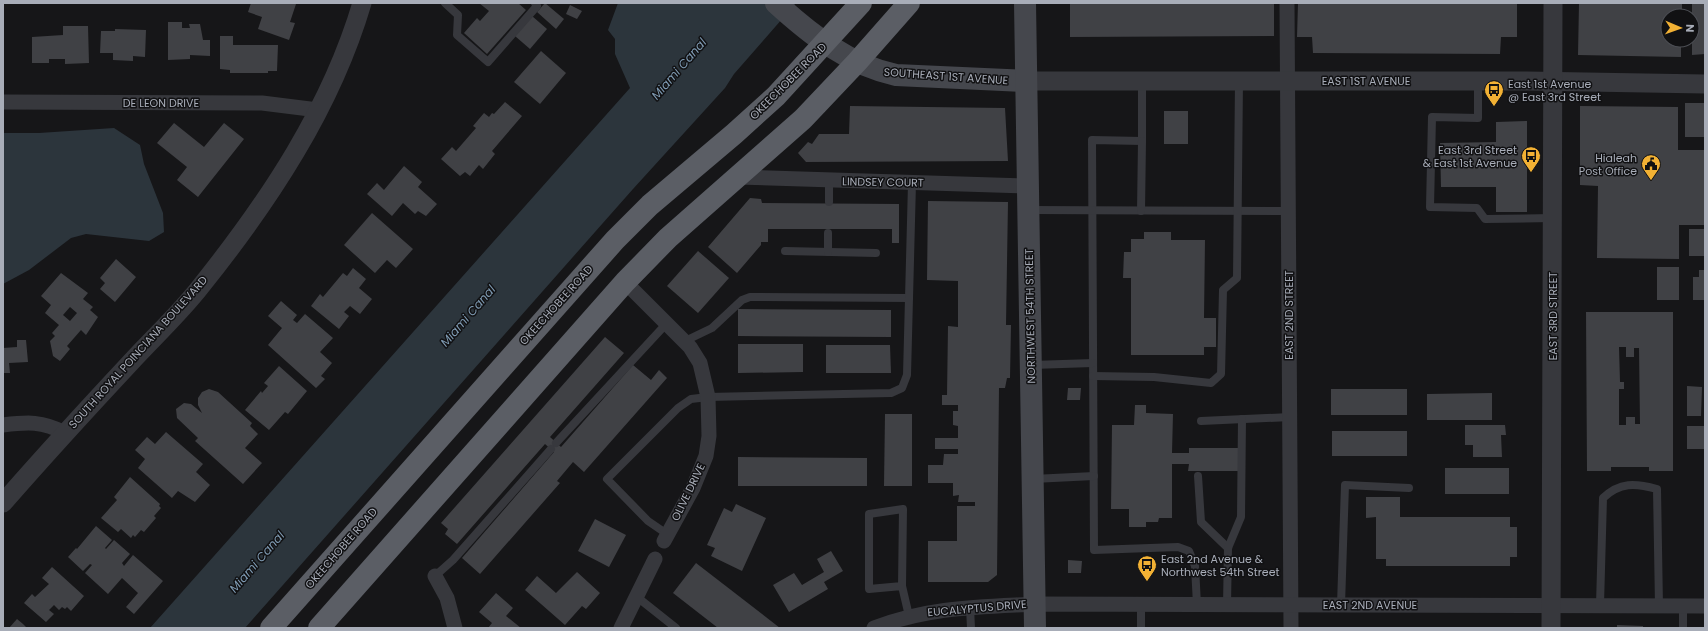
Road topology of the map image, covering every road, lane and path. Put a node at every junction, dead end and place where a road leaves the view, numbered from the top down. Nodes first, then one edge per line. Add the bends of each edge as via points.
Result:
1 (362, 3) edge
2 (445, 3) edge
3 (535, 3) edge
4 (861, 3) edge
5 (909, 3) edge
6 (1025, 3) edge
7 (1288, 3) edge
8 (1553, 3) edge
9 (783, 10) edge
10 (826, 44) junction
11 (857, 62) junction
12 (1026, 81) junction
13 (1142, 81) junction
14 (1238, 81) junction
15 (1288, 81) junction
16 (1478, 81) junction
17 (1553, 81) junction
18 (1705, 84) edge
19 (3, 102) edge
20 (318, 110) junction
21 (1142, 141) junction
22 (738, 177) junction
23 (829, 181) junction
24 (912, 183) junction
25 (1028, 186) junction
26 (829, 202) dead end
27 (1028, 210) junction
28 (1091, 211) junction
29 (1141, 211) junction
30 (1288, 211) junction
31 (1237, 212) junction
32 (1553, 218) junction
33 (828, 233) dead end
34 (785, 251) dead end
35 (828, 252) junction
36 (876, 252) dead end
37 (625, 282) junction
38 (909, 298) junction
39 (666, 323) junction
40 (685, 341) junction
41 (1093, 363) junction
42 (1031, 365) junction
43 (1093, 376) junction
44 (708, 397) junction
45 (1290, 417) junction
46 (1242, 419) junction
47 (1201, 421) dead end
48 (3, 425) edge
49 (65, 433) junction
50 (1094, 476) junction
51 (1198, 476) dead end
52 (1032, 478) junction
53 (1409, 488) dead end
54 (3, 503) edge
55 (666, 538) joint
56 (1228, 548) junction
57 (655, 559) dead end
58 (435, 576) joint
59 (902, 586) junction
60 (636, 597) junction
61 (1035, 604) junction
62 (1141, 604) junction
63 (1197, 605) junction
64 (1227, 605) junction
65 (1291, 605) junction
66 (1341, 605) junction
67 (1551, 605) junction
68 (1600, 605) junction
69 (1659, 606) junction
70 (1682, 606) junction
71 (1705, 606) edge
72 (970, 607) junction
73 (909, 616) junction
74 (270, 628) edge
75 (319, 628) edge
76 (455, 628) edge
77 (621, 628) edge
78 (676, 628) edge
79 (874, 628) edge
80 (971, 628) edge
81 (1035, 628) edge
82 (1141, 628) edge
83 (1291, 628) edge
84 (1551, 628) edge
85 (1683, 628) edge

1 - 20 street, SOUTH ROYAL POINCIANA BOULEVARD via 338,70
2 - 3 lane via 458,14 457,35 488,62 537,6
4 - 10 highway, OKEECHOBEE ROAD
5 - 11 highway
6 - 12 main road, NORTHWEST 54TH STREET
7 - 15 street, EAST 2ND STREET
8 - 17 street, EAST 3RD STREET
9 - 10 main road, SOUTHEAST 1ST AVENUE
10 - 11 main road, SOUTHEAST 1ST AVENUE
10 - 74 highway, OKEECHOBEE ROAD via 776,96 650,204 615,240
11 - 12 main road, SOUTHEAST 1ST AVENUE via 896,75
11 - 22 highway via 803,119
12 - 13 street, EAST 1ST AVENUE
12 - 25 main road, NORTHWEST 54TH STREET
13 - 14 street, EAST 1ST AVENUE
13 - 21 lane
14 - 15 street, EAST 1ST AVENUE
14 - 31 lane
15 - 16 street, EAST 1ST AVENUE
15 - 30 street, EAST 2ND STREET
16 - 17 street, EAST 1ST AVENUE
16 - 32 lane via 1478,118 1432,117 1430,207 1477,208 1485,219
17 - 18 street, EAST 1ST AVENUE
17 - 32 street, EAST 3RD STREET
19 - 20 street, DE LEON DRIVE via 262,103
20 - 49 street, SOUTH ROYAL POINCIANA BOULEVARD via 269,194 200,287
21 - 28 lane via 1092,140
21 - 29 lane
22 - 23 street, LINDSEY COURT
22 - 37 highway via 668,238
23 - 24 street, LINDSEY COURT
23 - 26 lane
24 - 25 street, LINDSEY COURT
24 - 38 lane
25 - 27 main road, NORTHWEST 54TH STREET
27 - 28 lane
27 - 42 main road, NORTHWEST 54TH STREET
28 - 29 lane
28 - 41 lane
29 - 31 lane
30 - 31 lane
30 - 45 street, EAST 2ND STREET
31 - 43 lane via 1237,278 1223,290 1221,374 1211,383 1154,377
32 - 67 street, EAST 3RD STREET
33 - 35 lane
34 - 35 lane
35 - 36 lane
37 - 39 street, OLIVE DRIVE
37 - 75 highway
38 - 40 lane via 750,297 742,300 712,328
38 - 44 lane via 907,376 902,388 896,391
39 - 40 street, OLIVE DRIVE
39 - 58 lane via 453,560
40 - 44 street, OLIVE DRIVE via 700,363
41 - 42 lane
41 - 43 lane
42 - 52 main road, NORTHWEST 54TH STREET
43 - 50 lane
44 - 55 street, OLIVE DRIVE via 710,436 706,456 693,488
44 - 55 lane via 691,399 678,408 607,479
45 - 46 lane
45 - 65 street, EAST 2ND STREET
46 - 47 lane
46 - 56 lane via 1241,517
48 - 49 street via 39,423 50,425
49 - 54 street, SOUTH ROYAL POINCIANA BOULEVARD
50 - 52 lane
50 - 63 lane via 1094,550 1178,547 1189,551 1195,566
51 - 56 lane via 1201,522
52 - 61 main road, NORTHWEST 54TH STREET
53 - 66 lane via 1345,485
56 - 64 lane
57 - 60 street
58 - 76 street via 447,598
59 - 59 lane via 903,509 869,514 869,590
59 - 73 lane
60 - 77 street
60 - 78 lane
61 - 62 street, EAST 2ND AVENUE
61 - 72 street, EUCALYPTUS DRIVE
61 - 81 main road, NORTHWEST 54TH STREET
62 - 63 street, EAST 2ND AVENUE
62 - 82 lane
63 - 64 street, EAST 2ND AVENUE
64 - 65 street, EAST 2ND AVENUE
65 - 66 street, EAST 2ND AVENUE
65 - 83 street, EAST 2ND STREET
66 - 67 street, EAST 2ND AVENUE
67 - 68 street, EAST 2ND AVENUE
67 - 84 street, EAST 3RD STREET
68 - 69 street, EAST 2ND AVENUE
68 - 69 lane via 1603,498 1613,489 1639,484 1657,489
69 - 70 street, EAST 2ND AVENUE
70 - 71 street, EAST 2ND AVENUE
70 - 85 lane
72 - 73 street, EUCALYPTUS DRIVE via 949,608
72 - 80 lane
73 - 79 street, EUCALYPTUS DRIVE

